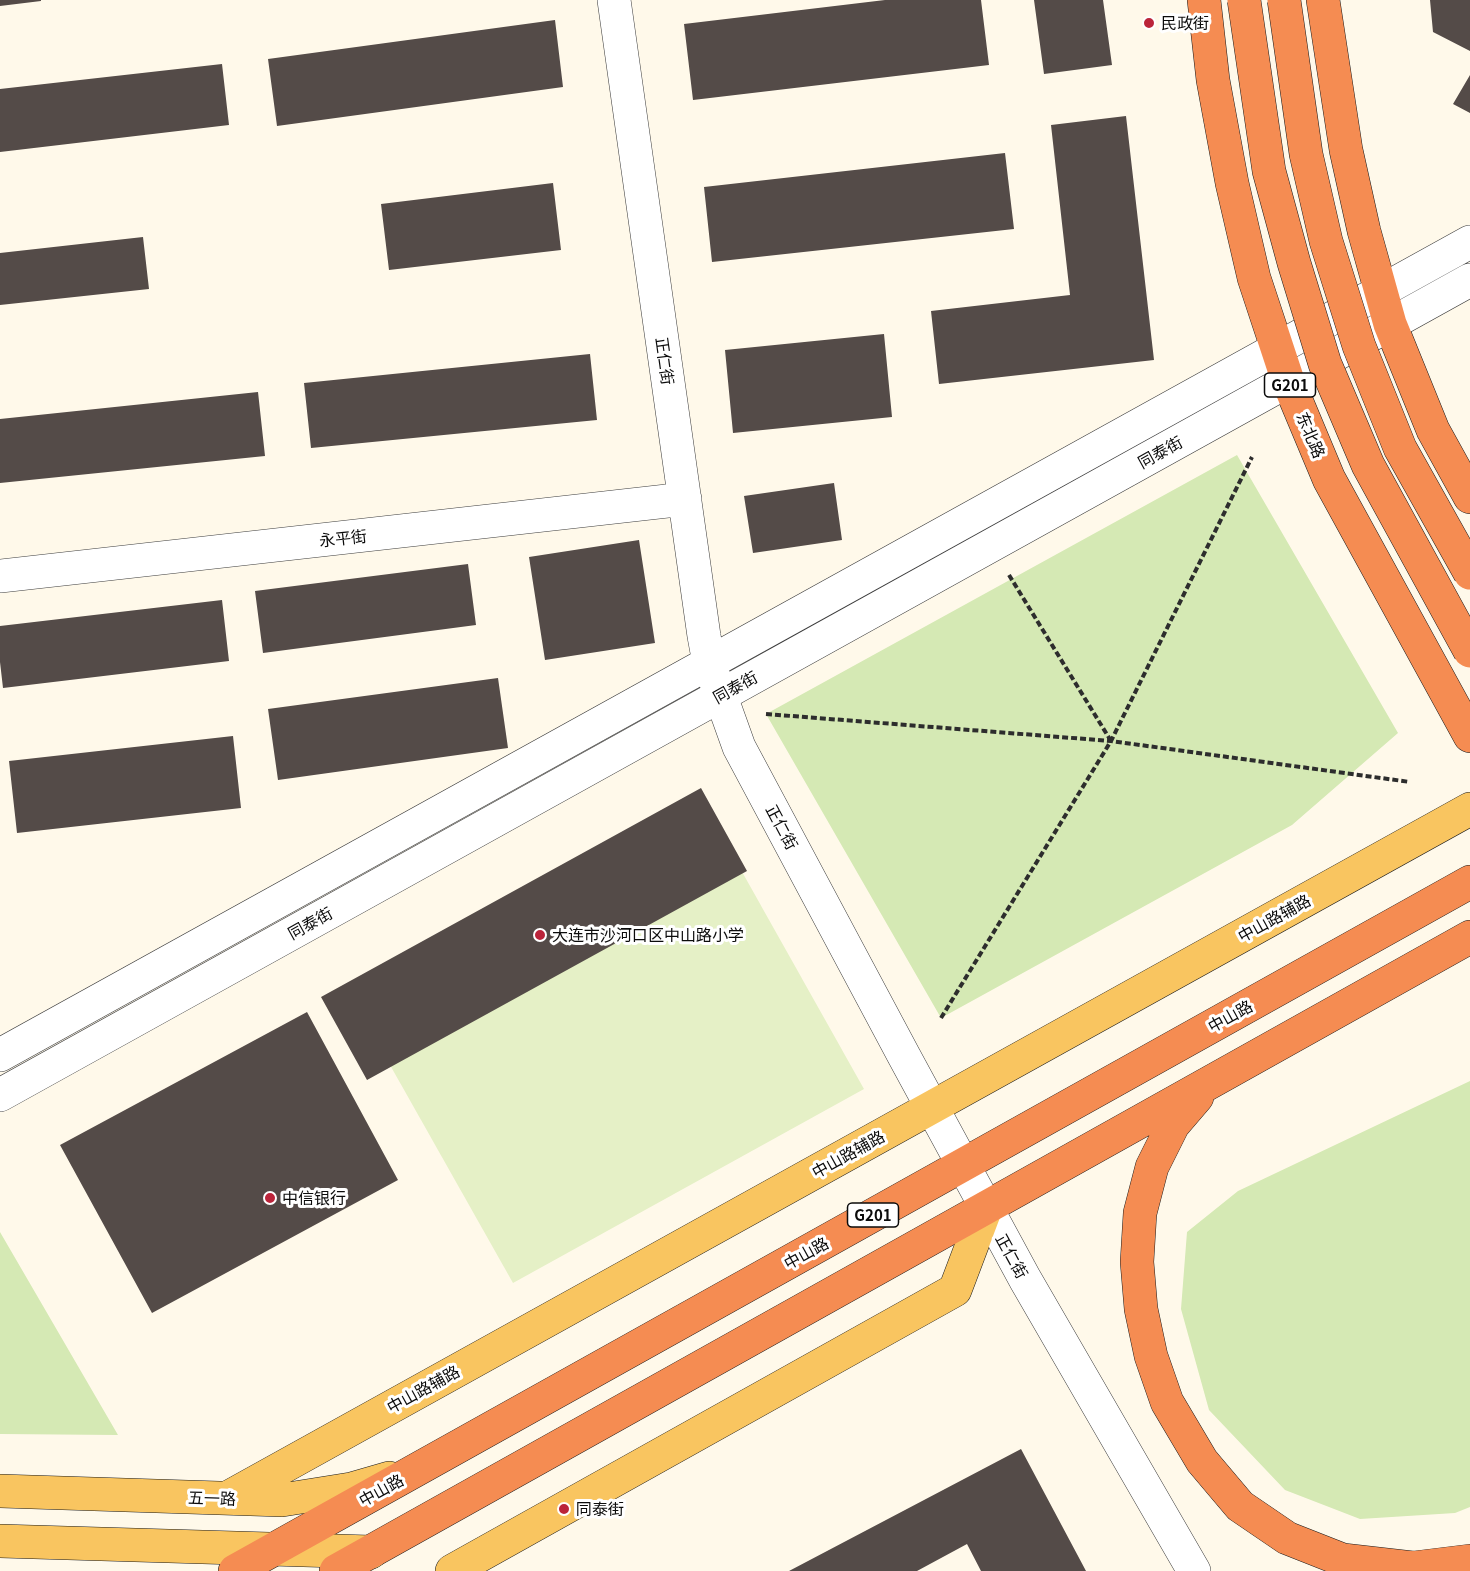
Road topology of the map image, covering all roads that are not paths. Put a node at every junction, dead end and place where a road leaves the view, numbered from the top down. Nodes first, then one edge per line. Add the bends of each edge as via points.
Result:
1 (614, 0) edge
2 (1204, 0) edge
3 (1244, 0) edge
4 (1284, 0) edge
5 (1323, 0) edge
6 (1470, 242) edge
7 (1470, 280) edge
8 (1381, 292) junction
9 (1390, 324) junction
10 (1278, 349) junction
11 (1288, 381) junction
12 (1470, 497) edge
13 (685, 499) junction
14 (1470, 573) edge
15 (0, 576) edge
16 (1470, 651) edge
17 (709, 663) junction
18 (721, 695) junction
19 (1470, 736) edge
20 (1470, 809) edge
21 (1470, 882) edge
22 (1470, 937) edge
23 (0, 1055) edge
24 (1210, 1082) junction
25 (0, 1095) edge
26 (932, 1107) junction
27 (963, 1165) junction
28 (986, 1208) junction
29 (420, 1468) junction
30 (0, 1491) edge
31 (227, 1498) junction
32 (0, 1541) edge
33 (371, 1552) junction
34 (1470, 1561) edge
35 (259, 1562) edge
36 (336, 1571) edge
37 (452, 1571) edge
38 (1194, 1571) edge

1 - 13 street, 正仁街
2 - 10 highway, 东北路 / G201 via 1213,80 1232,183 1254,278
3 - 16 highway, bridge via 1269,171 1325,364 1368,465
4 - 14 highway, bridge via 1306,154 1326,241 1359,346 1400,448
5 - 8 highway via 1346,150
6 - 8 street, 同泰街
7 - 9 street, 同泰街
8 - 9 highway
8 - 10 street, 同泰街
9 - 11 street, 同泰街
9 - 12 highway via 1433,430
10 - 11 highway, 东北路 / G201
10 - 17 street, 同泰街
11 - 18 street, 同泰街
11 - 19 highway, 东北路 / G201 via 1329,479
13 - 15 street, 永平街
13 - 17 street, 正仁街
17 - 18 street, 正仁街
17 - 23 street, 同泰街
18 - 25 street, 同泰街
18 - 26 street, 正仁街 via 740,747
20 - 26 main road, 中山路辅路
21 - 27 highway, 中山路 / G201
22 - 24 highway
24 - 28 highway
24 - 34 highway via 1173,1125 1152,1167 1140,1213 1137,1262 1142,1309 1151,1356 1167,1402 1202,1461 1240,1506 1287,1538 1343,1560 1413,1568
26 - 27 street, 正仁街
26 - 31 main road, 中山路辅路
27 - 28 street, 正仁街
27 - 29 highway, 中山路 / G201
28 - 33 highway
28 - 37 main road via 955,1290
28 - 38 street, 正仁街
29 - 31 main road, 五一路 via 351,1489 282,1500
29 - 35 highway, 中山路 / G201
30 - 31 main road, 五一路
32 - 35 main road
33 - 35 main road
33 - 36 highway

